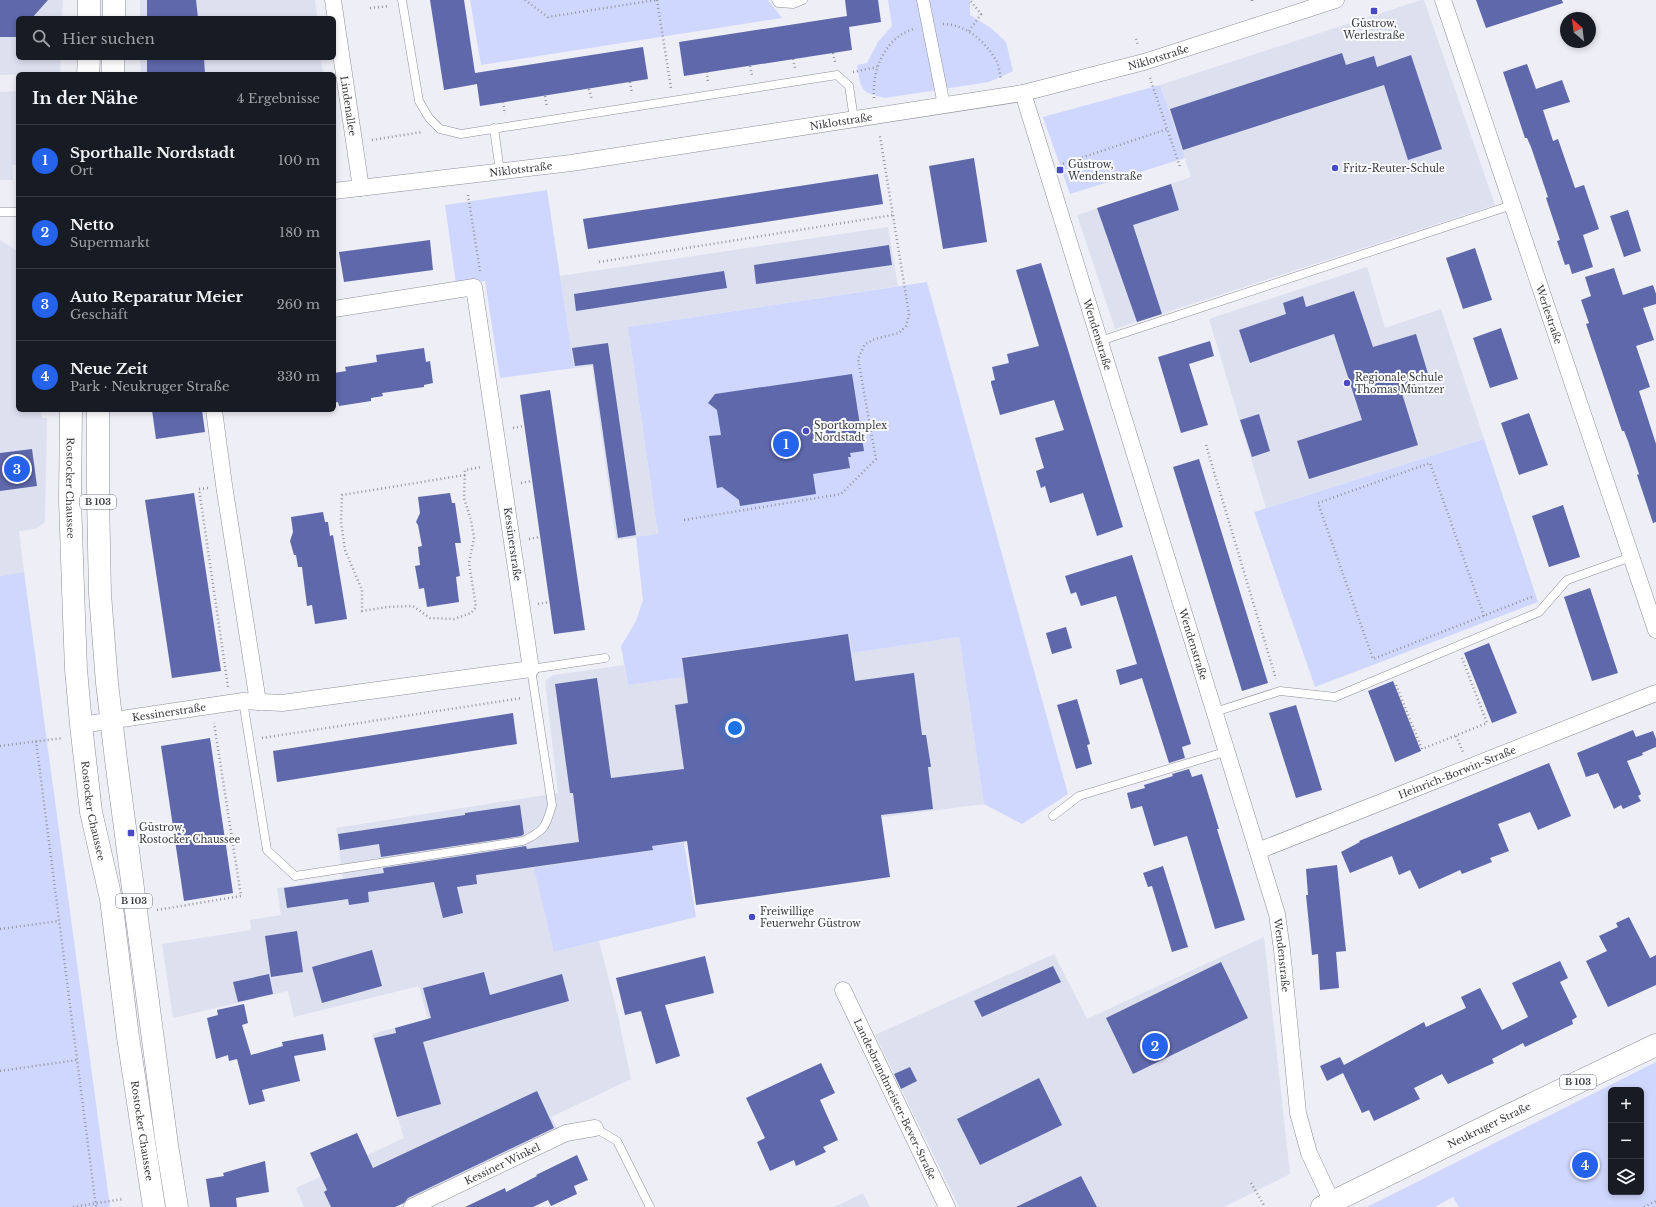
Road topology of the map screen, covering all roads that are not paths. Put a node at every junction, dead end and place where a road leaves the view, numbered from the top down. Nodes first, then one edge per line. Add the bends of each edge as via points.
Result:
1 (89, 0) edge
2 (114, 0) edge
3 (333, 0) edge
4 (776, 0) edge
5 (803, 0) edge
6 (923, 0) edge
7 (1336, 0) edge
8 (1443, 0) edge
9 (402, 2) edge
10 (89, 16) edge
11 (114, 16) edge
12 (335, 16) edge
13 (336, 20) edge
14 (89, 60) edge
15 (113, 60) edge
16 (88, 72) edge
17 (113, 72) edge
18 (1023, 93) junction
19 (944, 105) junction
20 (854, 119) junction
21 (494, 128) junction
22 (500, 172) junction
23 (361, 188) junction
24 (336, 191) edge
25 (1512, 205) junction
26 (0, 212) edge
27 (16, 212) edge
28 (336, 309) edge
29 (1100, 341) junction
30 (71, 412) edge
31 (98, 412) edge
32 (214, 412) edge
33 (1631, 557) junction
34 (1656, 630) edge
35 (606, 658) dead end
36 (531, 669) junction
37 (1656, 694) edge
38 (244, 702) junction
39 (1215, 712) junction
40 (111, 720) junction
41 (81, 725) junction
42 (1228, 752) junction
43 (1053, 816) dead end
44 (1258, 851) junction
45 (843, 990) dead end
46 (1656, 1045) edge
47 (595, 1128) joint
48 (422, 1205) edge
49 (1327, 1205) edge
50 (154, 1207) edge
51 (177, 1207) edge
52 (650, 1207) edge
53 (947, 1207) edge

1 - 10 main road
2 - 11 main road
3 - 12 street, Lindenallee
4 - 5 lane via 778,3 793,4
6 - 19 street
7 - 18 street, Niklotstraße via 1144,62
8 - 25 street, Werlestraße
9 - 21 lane via 419,101 429,118 440,129 461,134
13 - 23 street, Lindenallee
14 - 16 main road
15 - 17 main road
18 - 19 street, Niklotstraße
18 - 29 street, Wendenstraße
19 - 20 street, Niklotstraße
20 - 21 lane via 849,86 837,75
20 - 22 street, Niklotstraße
21 - 22 lane
22 - 23 street, Niklotstraße
23 - 24 street, Niklotstraße
25 - 29 lane
25 - 33 street, Werlestraße
26 - 27 lane
28 - 36 street, Kessinerstraße via 474,287
29 - 39 street, Wendenstraße
30 - 41 main road, Rostocker Chaussee / B 103 via 70,500 76,669
31 - 40 main road, B 103 via 100,594
32 - 38 street via 224,485
33 - 34 street, Werlestraße
33 - 39 lane via 1567,580 1539,612 1335,697 1280,691
35 - 36 lane
36 - 38 street, Kessinerstraße via 282,703
36 - 38 lane via 552,805 548,822 539,833 523,841 295,876 268,850
37 - 44 street, Heinrich-Borwin-Straße
38 - 40 street, Kessinerstraße
39 - 42 street, Wendenstraße
40 - 41 street, Kessinerstraße
40 - 51 main road, B 103
41 - 50 main road, Rostocker Chaussee / B 103 via 91,812 110,899
42 - 43 lane via 1079,796
42 - 44 street, Wendenstraße
44 - 49 street, Wendenstraße via 1277,914 1298,1114
45 - 53 street, Landesbrandmeister-Bever-Straße
46 - 49 main road, Neukruger Straße / B 103
47 - 48 street, Kessiner Winkel via 566,1133
47 - 52 lane via 617,1141

